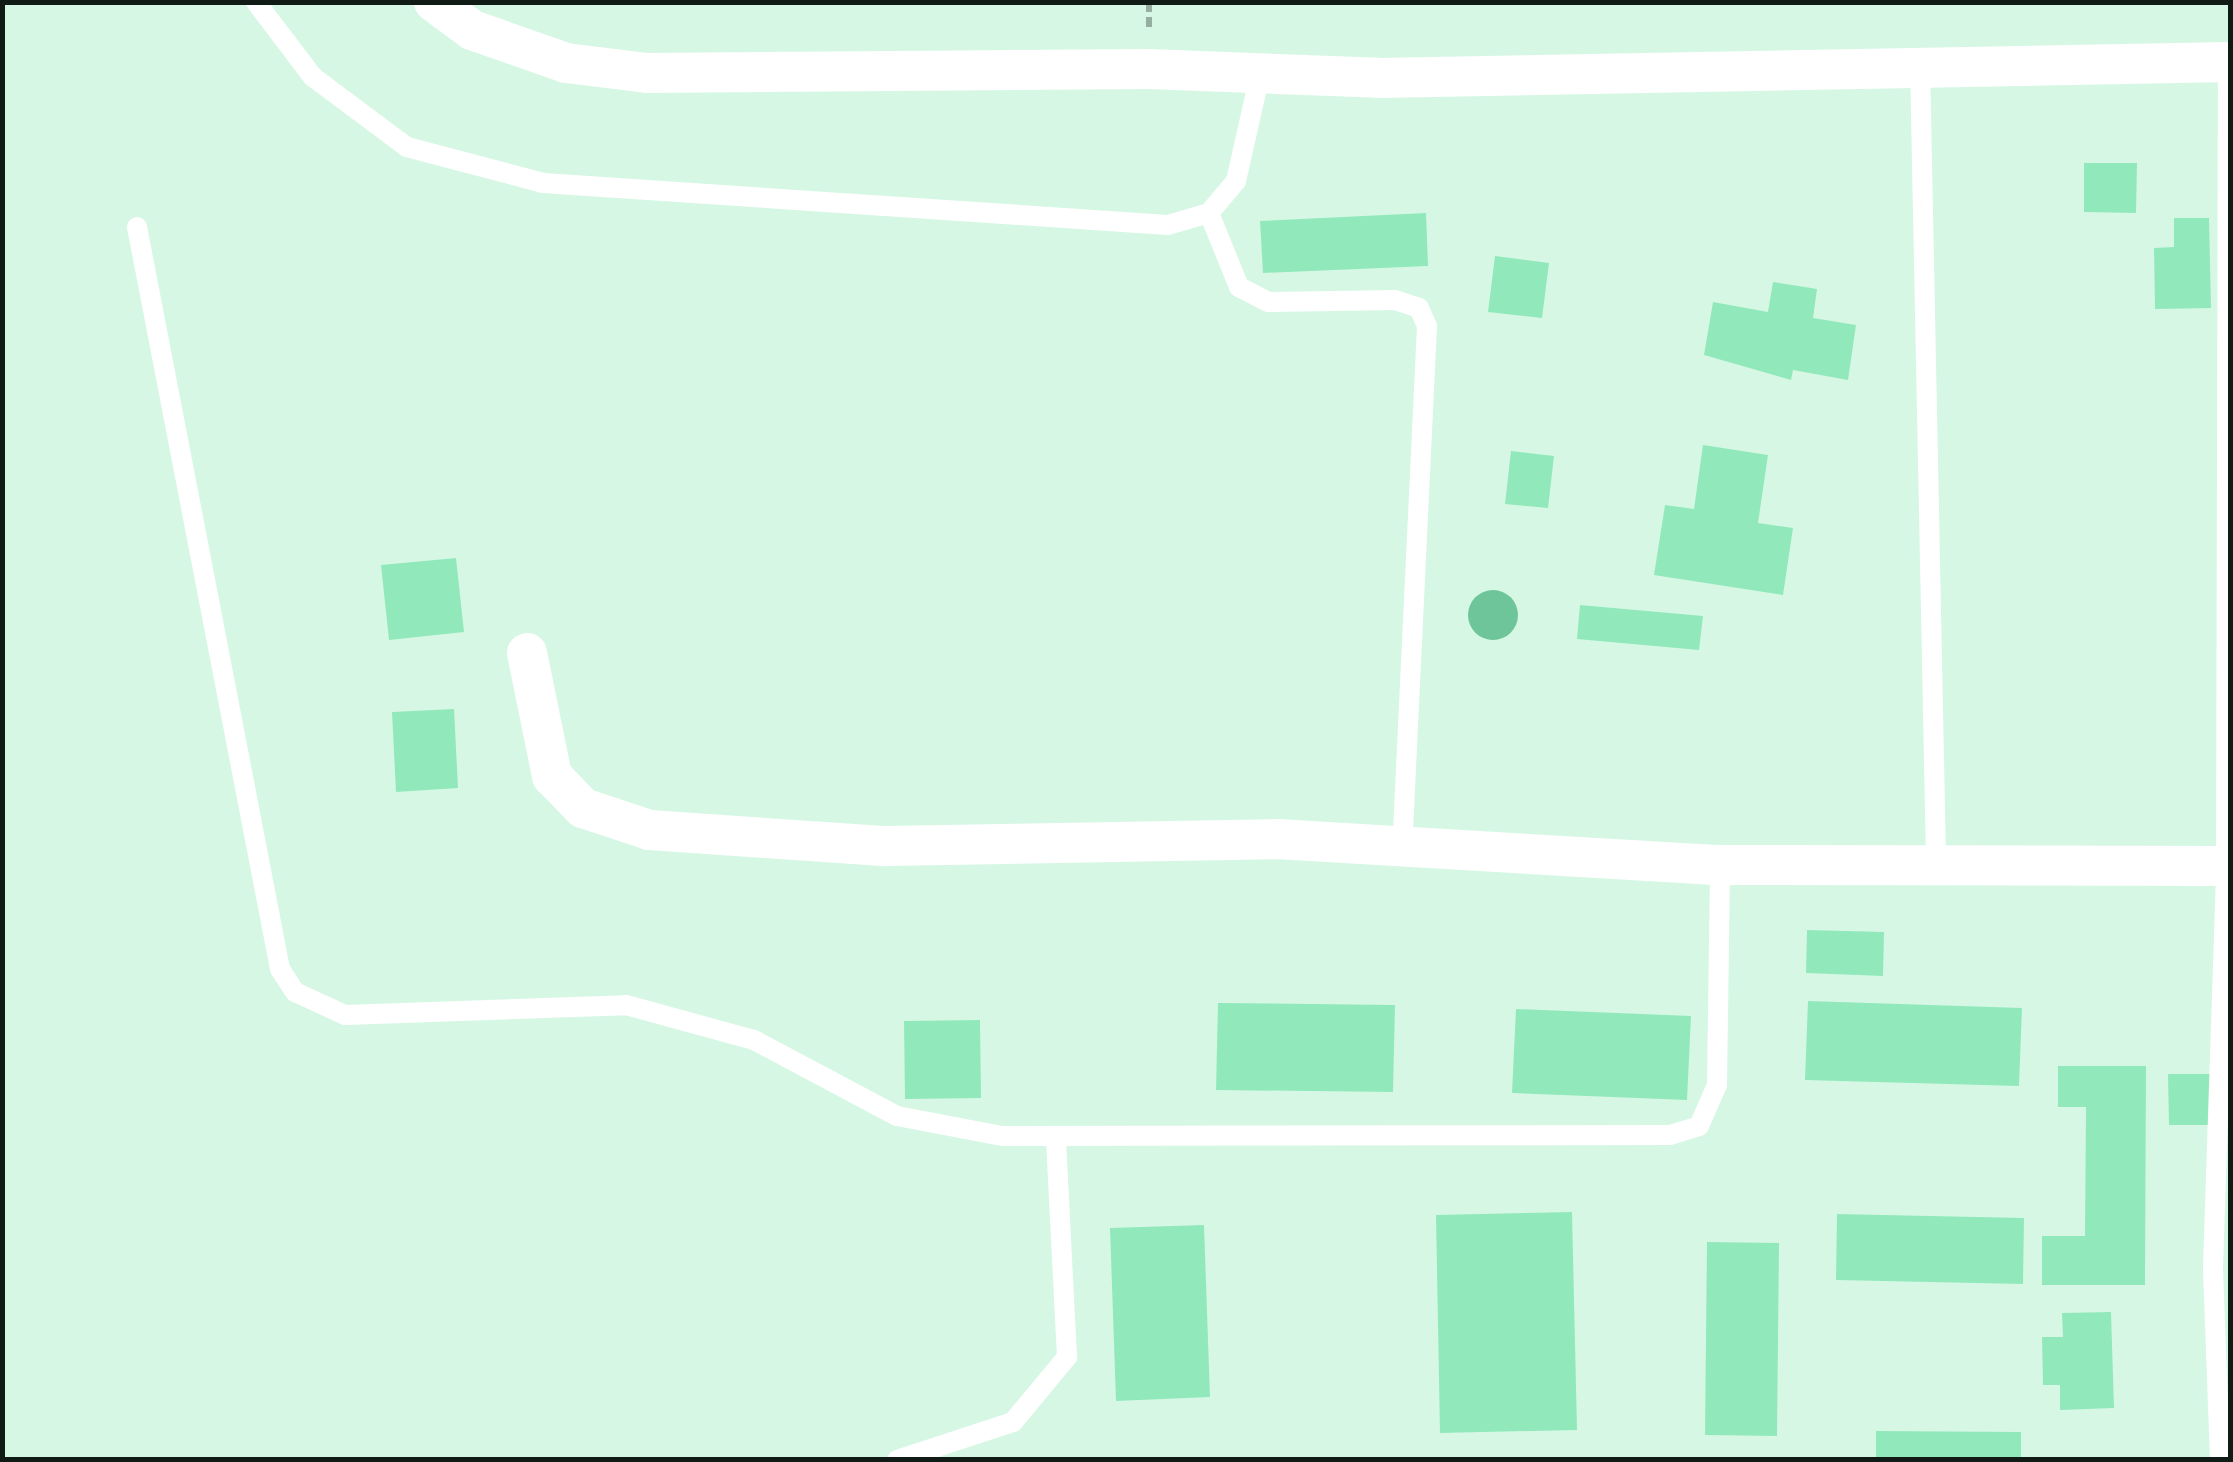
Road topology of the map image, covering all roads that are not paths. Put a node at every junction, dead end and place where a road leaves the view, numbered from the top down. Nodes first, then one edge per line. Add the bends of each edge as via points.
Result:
1 (256, 2) edge
2 (434, 2) edge
3 (1920, 61) junction
4 (2229, 62) edge
5 (1259, 78) junction
6 (1209, 213) junction
7 (137, 228) dead end
8 (527, 653) dead end
9 (1402, 852) junction
10 (1936, 862) junction
11 (1720, 865) junction
12 (2228, 866) edge
13 (1056, 1140) junction
14 (897, 1460) edge
15 (2220, 1460) edge

1 - 6 lane via 313,77 406,147 544,183 1168,226
2 - 5 street via 472,30 566,63 647,73 1149,69
3 - 4 street
3 - 5 street
3 - 10 lane
4 - 12 lane
5 - 6 lane via 1236,181
6 - 9 lane via 1239,287 1268,302 1396,300 1419,308 1427,326
7 - 13 lane via 280,969 295,992 346,1016 626,1005 754,1040 897,1116
8 - 9 street via 552,776 583,808 650,830 886,846 1278,838
9 - 11 street
10 - 11 street
10 - 12 street
11 - 13 lane via 1717,1085 1699,1126 1670,1135
12 - 15 lane via 2213,1267
13 - 14 lane via 1068,1357 1013,1422

